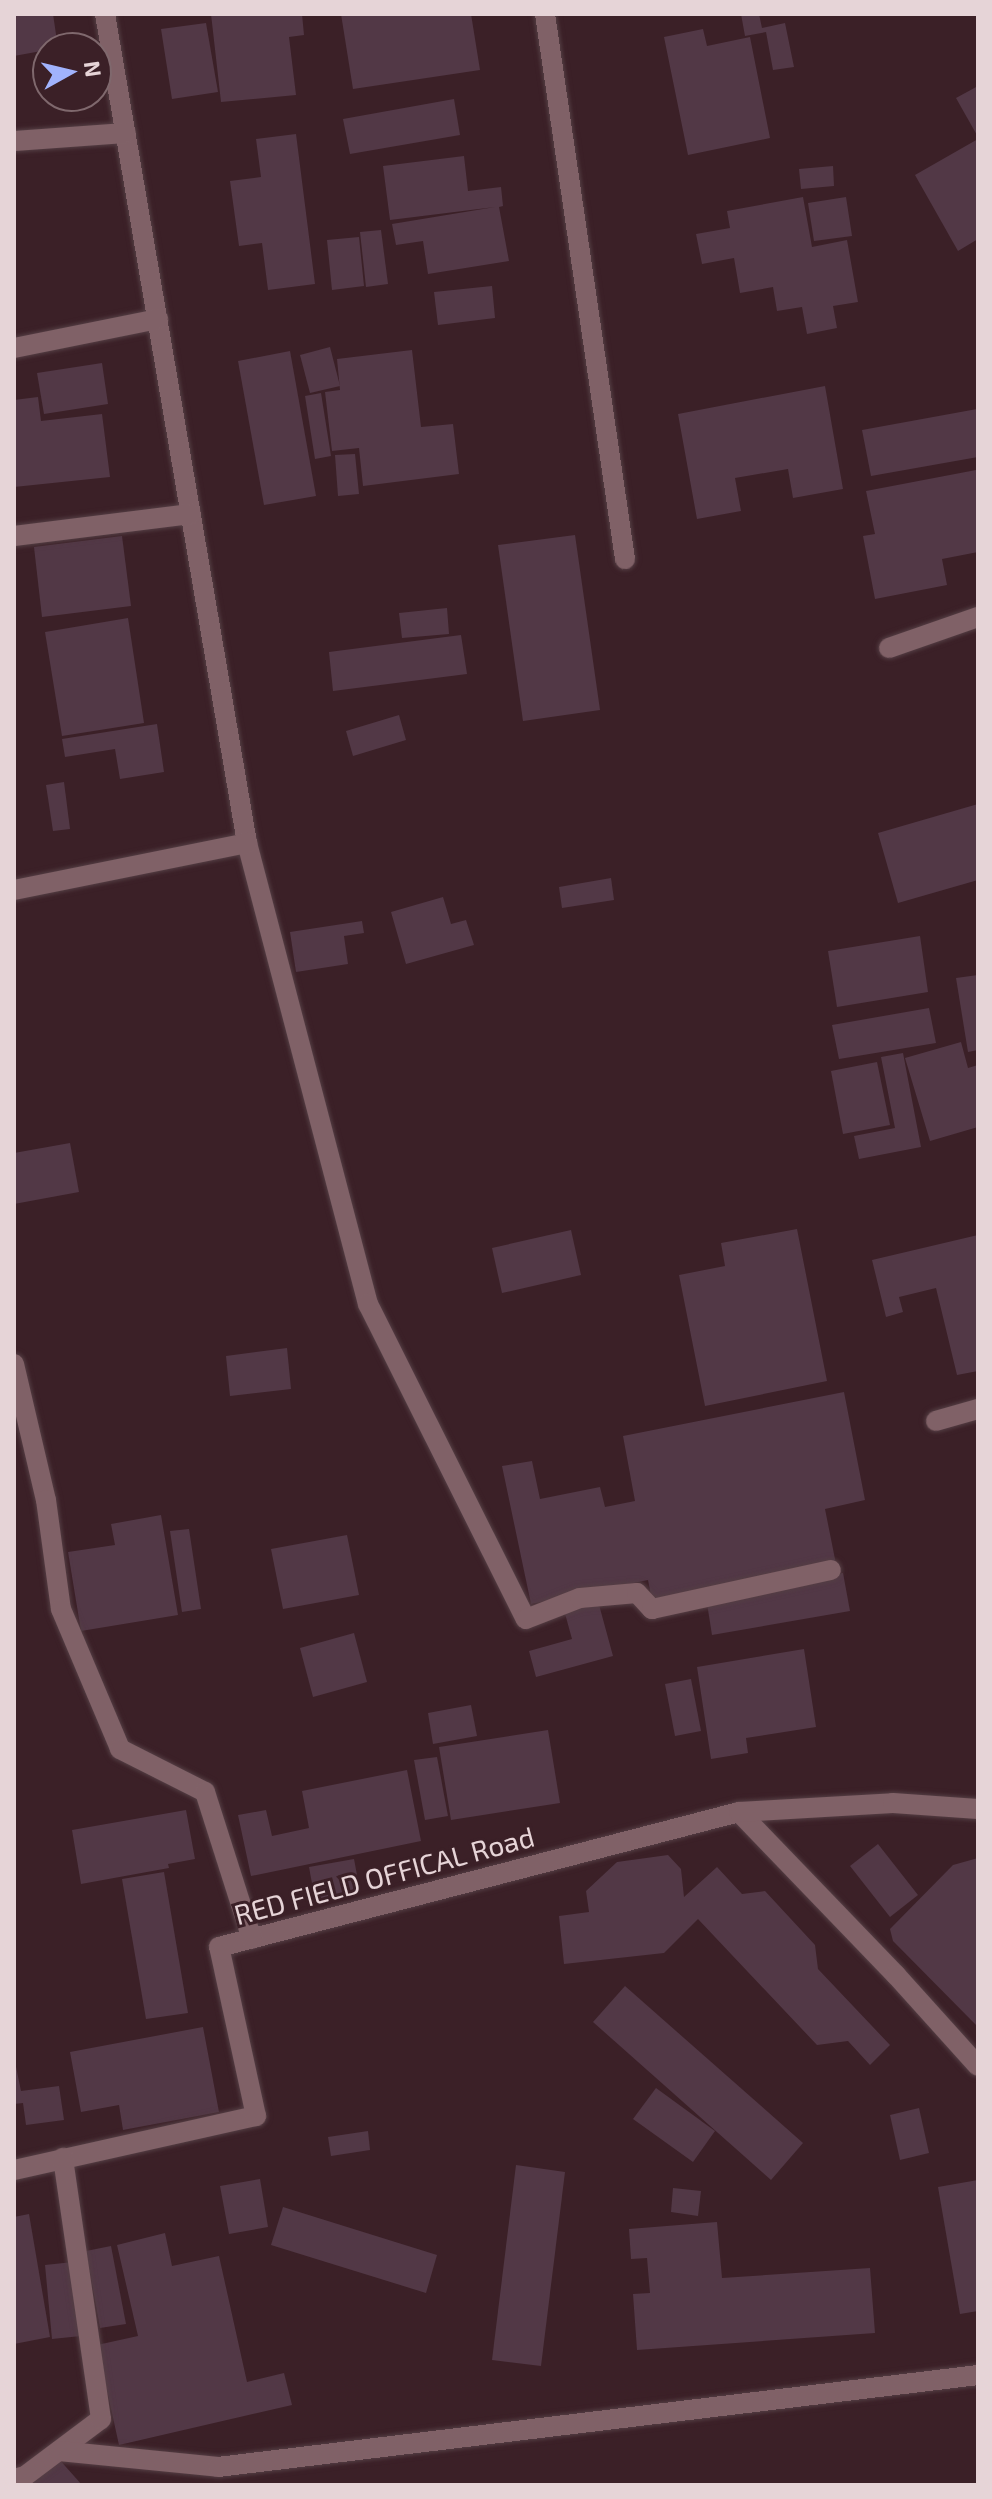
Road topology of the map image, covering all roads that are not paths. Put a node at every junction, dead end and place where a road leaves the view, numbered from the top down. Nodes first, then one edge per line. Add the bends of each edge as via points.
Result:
1 (105, 14) edge
2 (545, 14) edge
3 (126, 133) junction
4 (14, 141) edge
5 (158, 319) junction
6 (14, 348) edge
7 (191, 514) junction
8 (14, 536) edge
9 (625, 559) dead end
10 (978, 617) edge
11 (889, 648) dead end
12 (247, 843) junction
13 (14, 890) edge
14 (14, 1364) edge
15 (978, 1409) edge
16 (936, 1421) dead end
17 (831, 1570) dead end
18 (978, 1809) edge
19 (739, 1812) junction
20 (252, 1939) junction
21 (978, 2066) edge
22 (63, 2158) junction
23 (14, 2170) edge
24 (978, 2375) edge
25 (59, 2451) junction
26 (208, 2476) edge
27 (14, 2479) edge

1 - 3 street
2 - 9 street
3 - 4 street
3 - 5 street
5 - 6 street
5 - 7 street
7 - 8 street
7 - 12 street
10 - 11 street
12 - 13 street
12 - 17 street via 368,1304 526,1619 580,1598 637,1593 652,1609
14 - 20 street via 46,1500 61,1609 120,1749 205,1792
15 - 16 street
18 - 19 street, RED FIELD OFFICAL Road via 893,1803
19 - 20 street, RED FIELD OFFICAL Road
19 - 21 street
20 - 22 street, RED FIELD OFFICAL Road via 219,1947 256,2116
22 - 23 street, RED FIELD OFFICAL Road
22 - 25 street via 101,2419
24 - 26 street
25 - 26 street
25 - 27 street

